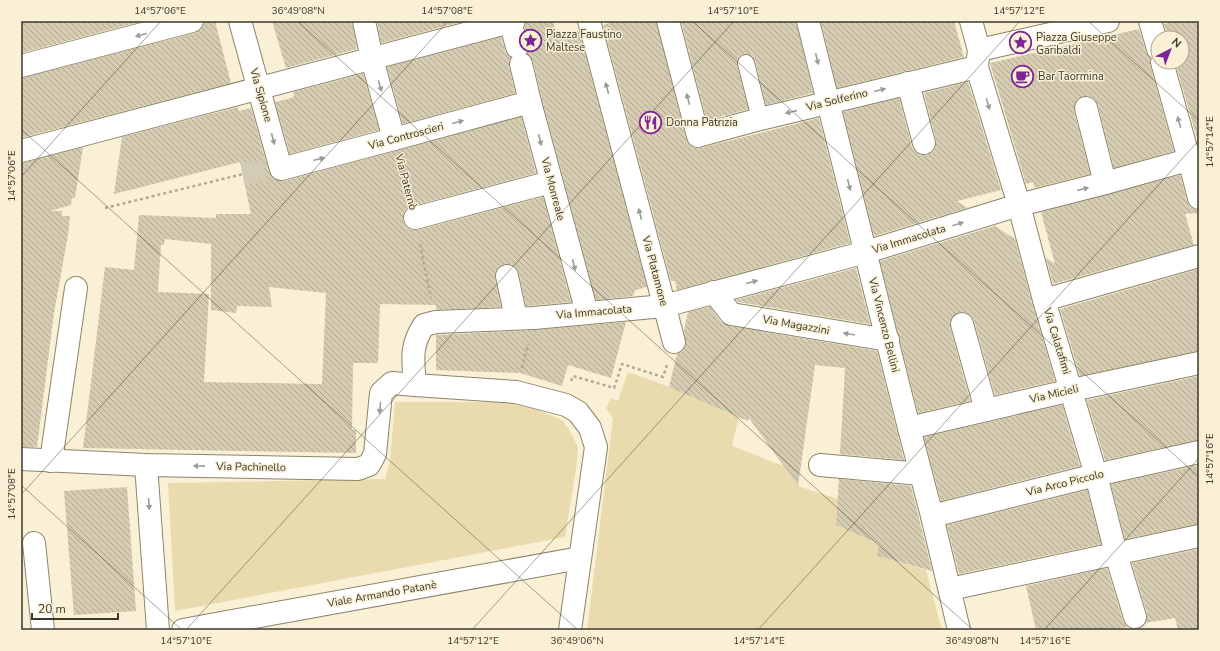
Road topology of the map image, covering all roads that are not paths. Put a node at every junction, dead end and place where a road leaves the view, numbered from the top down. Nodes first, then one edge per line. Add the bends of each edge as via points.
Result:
1 (192, 21) edge
2 (240, 21) edge
3 (364, 21) edge
4 (512, 21) edge
5 (668, 21) edge
6 (808, 21) edge
7 (971, 21) edge
8 (1108, 21) edge
9 (590, 24) edge
10 (978, 58) junction
11 (372, 59) junction
12 (746, 63) dead end
13 (21, 66) edge
14 (1165, 70) edge
15 (908, 83) junction
16 (259, 88) junction
17 (530, 102) junction
18 (828, 103) junction
19 (1086, 108) dead end
20 (760, 119) junction
21 (394, 140) junction
22 (924, 143) dead end
23 (21, 151) edge
24 (1194, 158) edge
25 (275, 169) joint
26 (551, 182) junction
27 (1105, 183) junction
28 (1199, 198) edge
29 (1019, 205) junction
30 (415, 218) road end
31 (866, 252) junction
32 (1199, 256) edge
33 (507, 276) dead end
34 (76, 288) dead end
35 (714, 292) junction
36 (1044, 300) junction
37 (664, 306) junction
38 (586, 313) junction
39 (525, 318) junction
40 (962, 324) dead end
41 (888, 340) junction
42 (674, 342) road end
43 (1199, 363) edge
44 (415, 385) junction
45 (1072, 390) junction
46 (986, 410) junction
47 (909, 428) junction
48 (1199, 452) edge
49 (21, 459) edge
50 (51, 461) junction
51 (146, 465) junction
52 (820, 465) dead end
53 (921, 474) junction
54 (1096, 475) junction
55 (932, 516) junction
56 (1199, 536) edge
57 (34, 543) dead end
58 (1116, 554) junction
59 (580, 558) junction
60 (950, 590) junction
61 (1134, 617) dead end
62 (43, 630) edge
63 (158, 630) edge
64 (183, 630) edge
65 (570, 630) edge
66 (959, 630) edge

1 -> 13 street
2 - 16 street, Via Sipione
3 - 11 street, Via Paternò
4 - 11 street
4 - 17 street, Via Monreale
20 -> 5 street, Via Solferino via 698,136
6 -> 18 street, Via Vincenzo Bellini
7 - 10 street, Via Calatafimi
8 - 10 street, Via Solferino
37 -> 9 street, Via Platamone
10 - 15 street, Via Solferino
10 -> 29 street, Via Calatafimi
11 - 16 street
11 -> 21 street, Via Paternò
12 - 20 lane
24 -> 14 street
18 -> 15 street, Via Solferino
15 - 22 street
16 - 23 street
16 -> 25 street, Via Sipione
21 -> 17 street, Via Controscieri
17 -> 26 street, Via Monreale
18 -> 20 street, Via Solferino
18 -> 31 street, Via Vincenzo Bellini
19 - 27 street
25 -> 21 street, Via Controscieri
24 - 27 street, Via Immacolata
24 - 28 street
26 - 30 street
26 -> 38 street, Via Monreale
29 -> 27 street, Via Immacolata
31 -> 29 street, Via Immacolata
29 - 36 street, Via Calatafimi
35 -> 31 street, Via Immacolata
31 - 41 street, Via Vincenzo Bellini
32 - 36 street
33 - 39 street
34 - 50 street
35 - 37 street, Via Immacolata
41 -> 35 street, Via Magazzini via 731,314
36 - 45 street, Via Calatafimi
37 - 38 street, Via Immacolata
37 - 42 street, Via Platamone
38 - 39 street, Via Immacolata
39 - 44 street, Via Immacolata via 436,322 424,325 417,335 413,351
40 - 46 street
41 - 47 street, Via Vincenzo Bellini
43 - 45 street, Via Micieli
44 -> 51 street, Via Pachinello via 392,383 382,393 375,454 368,465 358,469
44 - 59 street via 516,392 566,405 578,412 590,428 596,447
45 - 46 street, Via Micieli
45 - 54 street, Via Calatafimi
46 - 47 street, Via Micieli
47 - 53 street, Via Vincenzo Bellini
48 - 54 street, Via Arco Piccolo
49 - 50 street, Via Pachinello
50 - 51 street, Via Pachinello
51 -> 63 street
52 - 53 street
53 - 55 street, Via Vincenzo Bellini
54 - 55 street, Via Arco Piccolo
54 - 58 street, Via Calatafimi
55 - 60 street, Via Vincenzo Bellini
56 - 58 street
57 - 62 street
58 - 60 street
58 - 61 street, Via Calatafimi
59 - 64 street, Viale Armando Patanè
59 - 65 street
60 - 66 street, Via Vincenzo Bellini

